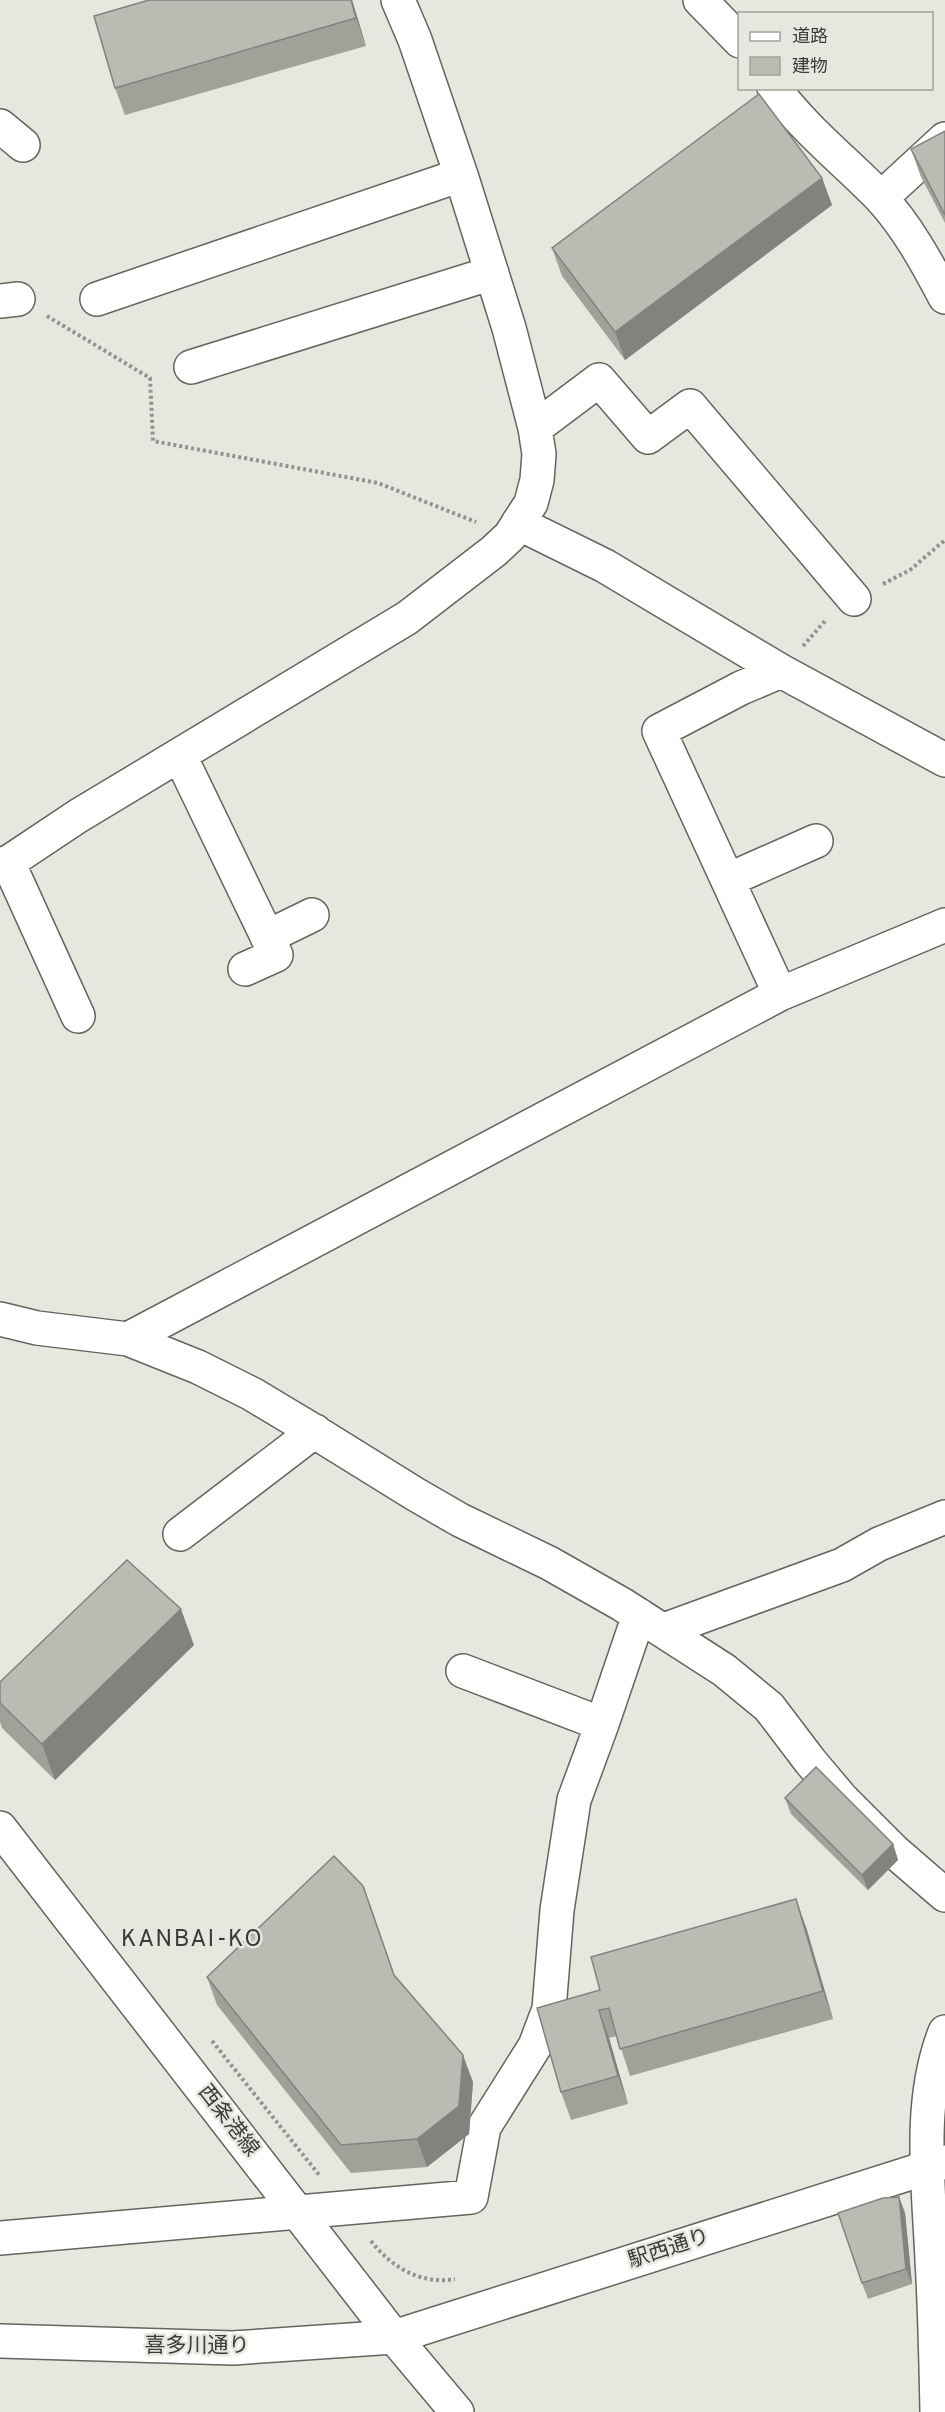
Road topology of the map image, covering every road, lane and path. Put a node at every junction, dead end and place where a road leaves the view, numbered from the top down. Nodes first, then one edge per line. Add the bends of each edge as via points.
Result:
1 (398, 0) edge
2 (700, 0) edge
3 (738, 39) edge
4 (776, 90) edge
5 (945, 139) edge
6 (461, 175) junction
7 (881, 198) junction
8 (492, 273) junction
9 (945, 297) edge
10 (97, 299) dead end
11 (9, 300) edge
12 (191, 367) dead end
13 (535, 428) junction
14 (514, 530) junction
15 (854, 599) dead end
16 (781, 671) junction
17 (180, 756) junction
18 (945, 760) edge
19 (816, 841) dead end
20 (4, 865) edge
21 (728, 880) junction
22 (312, 915) dead end
23 (945, 925) edge
24 (267, 937) junction
25 (245, 969) dead end
26 (780, 994) junction
27 (78, 1016) dead end
28 (0, 1319) edge
29 (128, 1339) junction
30 (315, 1431) junction
31 (945, 1517) edge
32 (180, 1534) dead end
33 (651, 1623) junction
34 (464, 1671) dead end
35 (602, 1724) junction
36 (0, 1828) edge
37 (945, 1895) edge
38 (945, 2032) edge
39 (936, 2164) edge
40 (298, 2213) junction
41 (0, 2238) edge
42 (393, 2337) junction
43 (0, 2341) edge
44 (457, 2412) edge
45 (937, 2412) edge

1 - 6 street
2 - 3 street
4 - 7 street via 798,118
5 - 7 street
6 - 8 street
6 - 10 street
7 - 9 street via 908,232
8 - 12 street
8 - 13 street
11 - 14 path via 150,378 153,441 378,483
13 - 14 street via 537,480 531,503
13 - 15 street via 599,380 648,436 690,406
14 - 16 street via 605,566
14 - 17 street via 468,572 407,618
16 - 18 street
16 - 21 street via 659,731
17 - 20 street
17 - 24 street
19 - 21 street
20 - 27 street
21 - 26 street
22 - 24 street
23 - 26 street
24 - 25 street via 276,955
26 - 29 street
28 - 29 street via 37,1328
29 - 30 street via 198,1367
30 - 32 street
30 - 33 street via 459,1520 549,1563
31 - 33 street via 879,1544 842,1565
33 - 35 street
33 - 37 street via 724,1670 769,1707 842,1799
34 - 35 street
35 - 40 street via 574,1800 556,1910 549,2009 535,2046 484,2127 471,2197
36 - 40 street, 西条港線
38 - 39 street via 929,2106
39 - 42 street, 駅西通り
39 - 45 street
40 - 41 street
40 - 42 street, 西条港線
42 - 43 street, 喜多川通り via 233,2348
42 - 44 street, 西条港線

